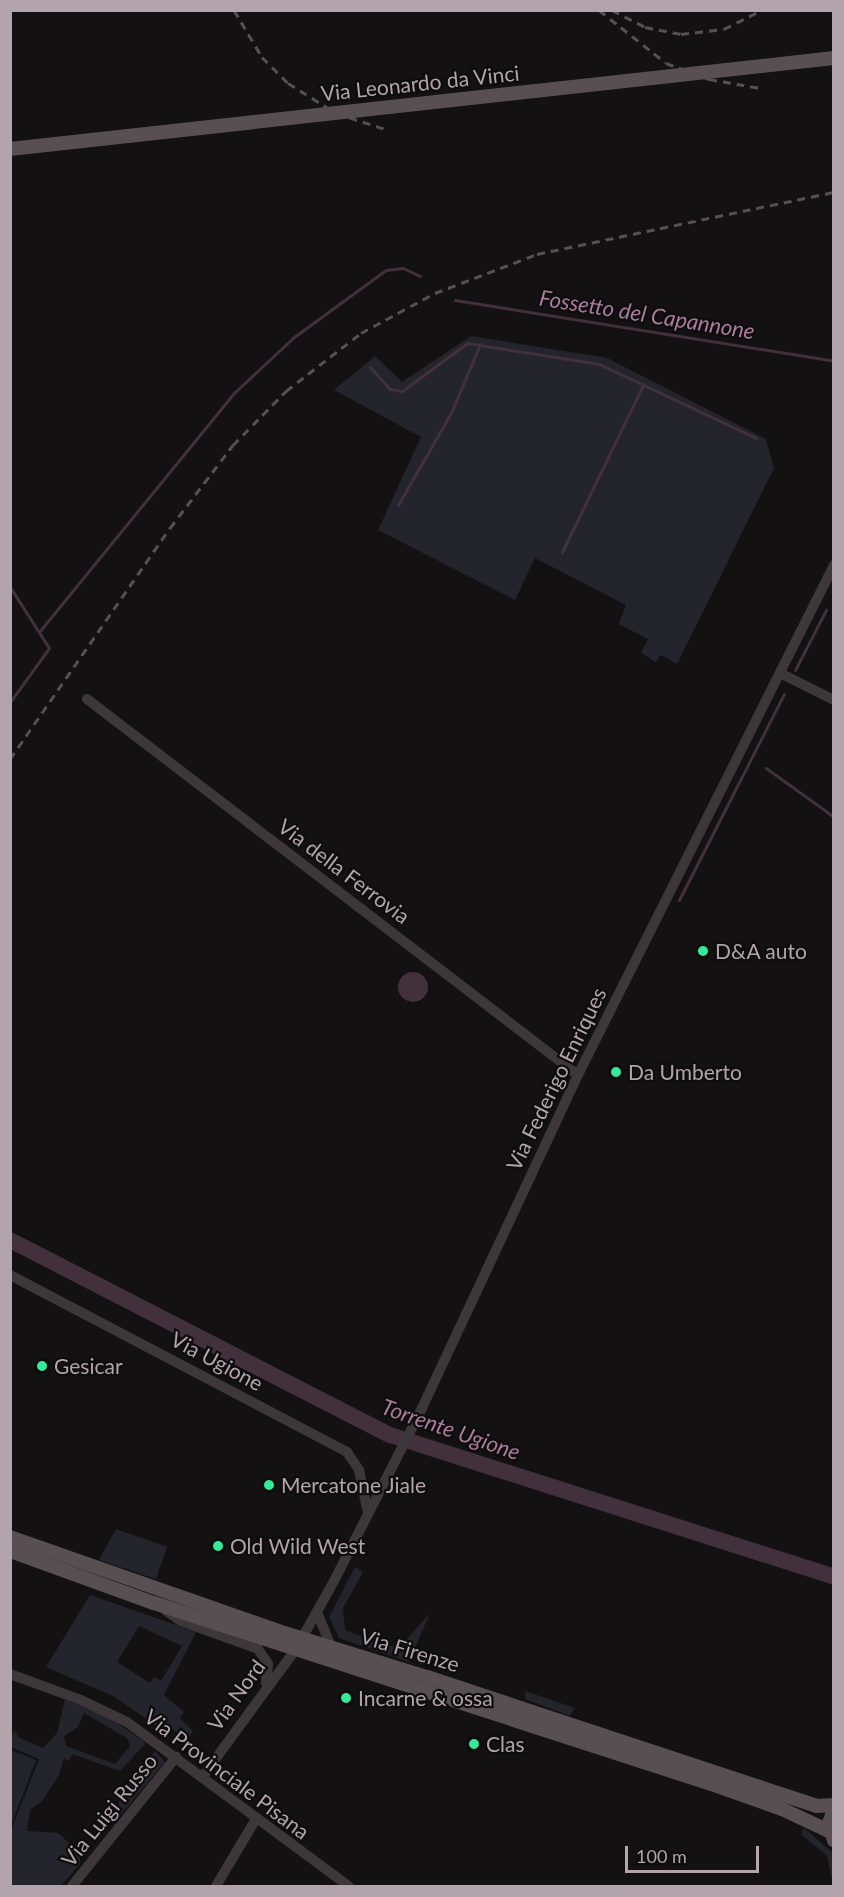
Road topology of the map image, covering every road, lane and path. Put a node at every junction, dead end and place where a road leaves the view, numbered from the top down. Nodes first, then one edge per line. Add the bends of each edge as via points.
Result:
1 (834, 58) edge
2 (10, 149) edge
3 (834, 565) edge
4 (780, 673) junction
5 (87, 699) dead end
6 (834, 700) edge
7 (578, 1075) junction
8 (10, 1275) edge
9 (368, 1513) junction
10 (10, 1537) edge
11 (10, 1551) edge
12 (154, 1603) junction
13 (318, 1611) junction
14 (299, 1644) junction
15 (332, 1648) junction
16 (10, 1674) edge
17 (264, 1689) junction
18 (176, 1757) junction
19 (203, 1776) junction
20 (834, 1805) edge
21 (834, 1810) edge
22 (256, 1819) junction
23 (832, 1837) edge
24 (72, 1887) edge
25 (216, 1887) edge
26 (349, 1887) edge

1 - 2 main road, Via Leonardo da Vinci
3 - 4 street, Via Federigo Enriques
4 - 6 street
4 - 7 street, Via Federigo Enriques
5 - 7 street, Via della Ferrovia
7 - 9 street, Via Federigo Enriques
8 - 9 street, Via Ugione via 347,1452 358,1470
9 - 13 street, Via Federigo Enriques
10 - 14 main road, Via Firenze
11 - 12 main road, Via Firenze
12 - 14 main road, Via Firenze
12 - 17 street, Via Firenze via 181,1621 258,1649 268,1664
13 - 14 street, Via Federigo Enriques
13 - 15 street
14 - 15 main road, Via Firenze
14 - 17 street, Via Nord
14 - 23 main road, Via Firenze via 782,1809
15 - 20 main road, Via Firenze via 816,1806
16 - 18 street, Via Provinciale Pisana via 127,1722
17 - 19 street, Via Nord
18 - 19 street, Via Provinciale Pisana
18 - 24 street, Via Luigi Russo
19 - 22 street, Via Provinciale Pisana
21 - 23 main road
22 - 25 street
22 - 26 street, Via Provinciale Pisana

